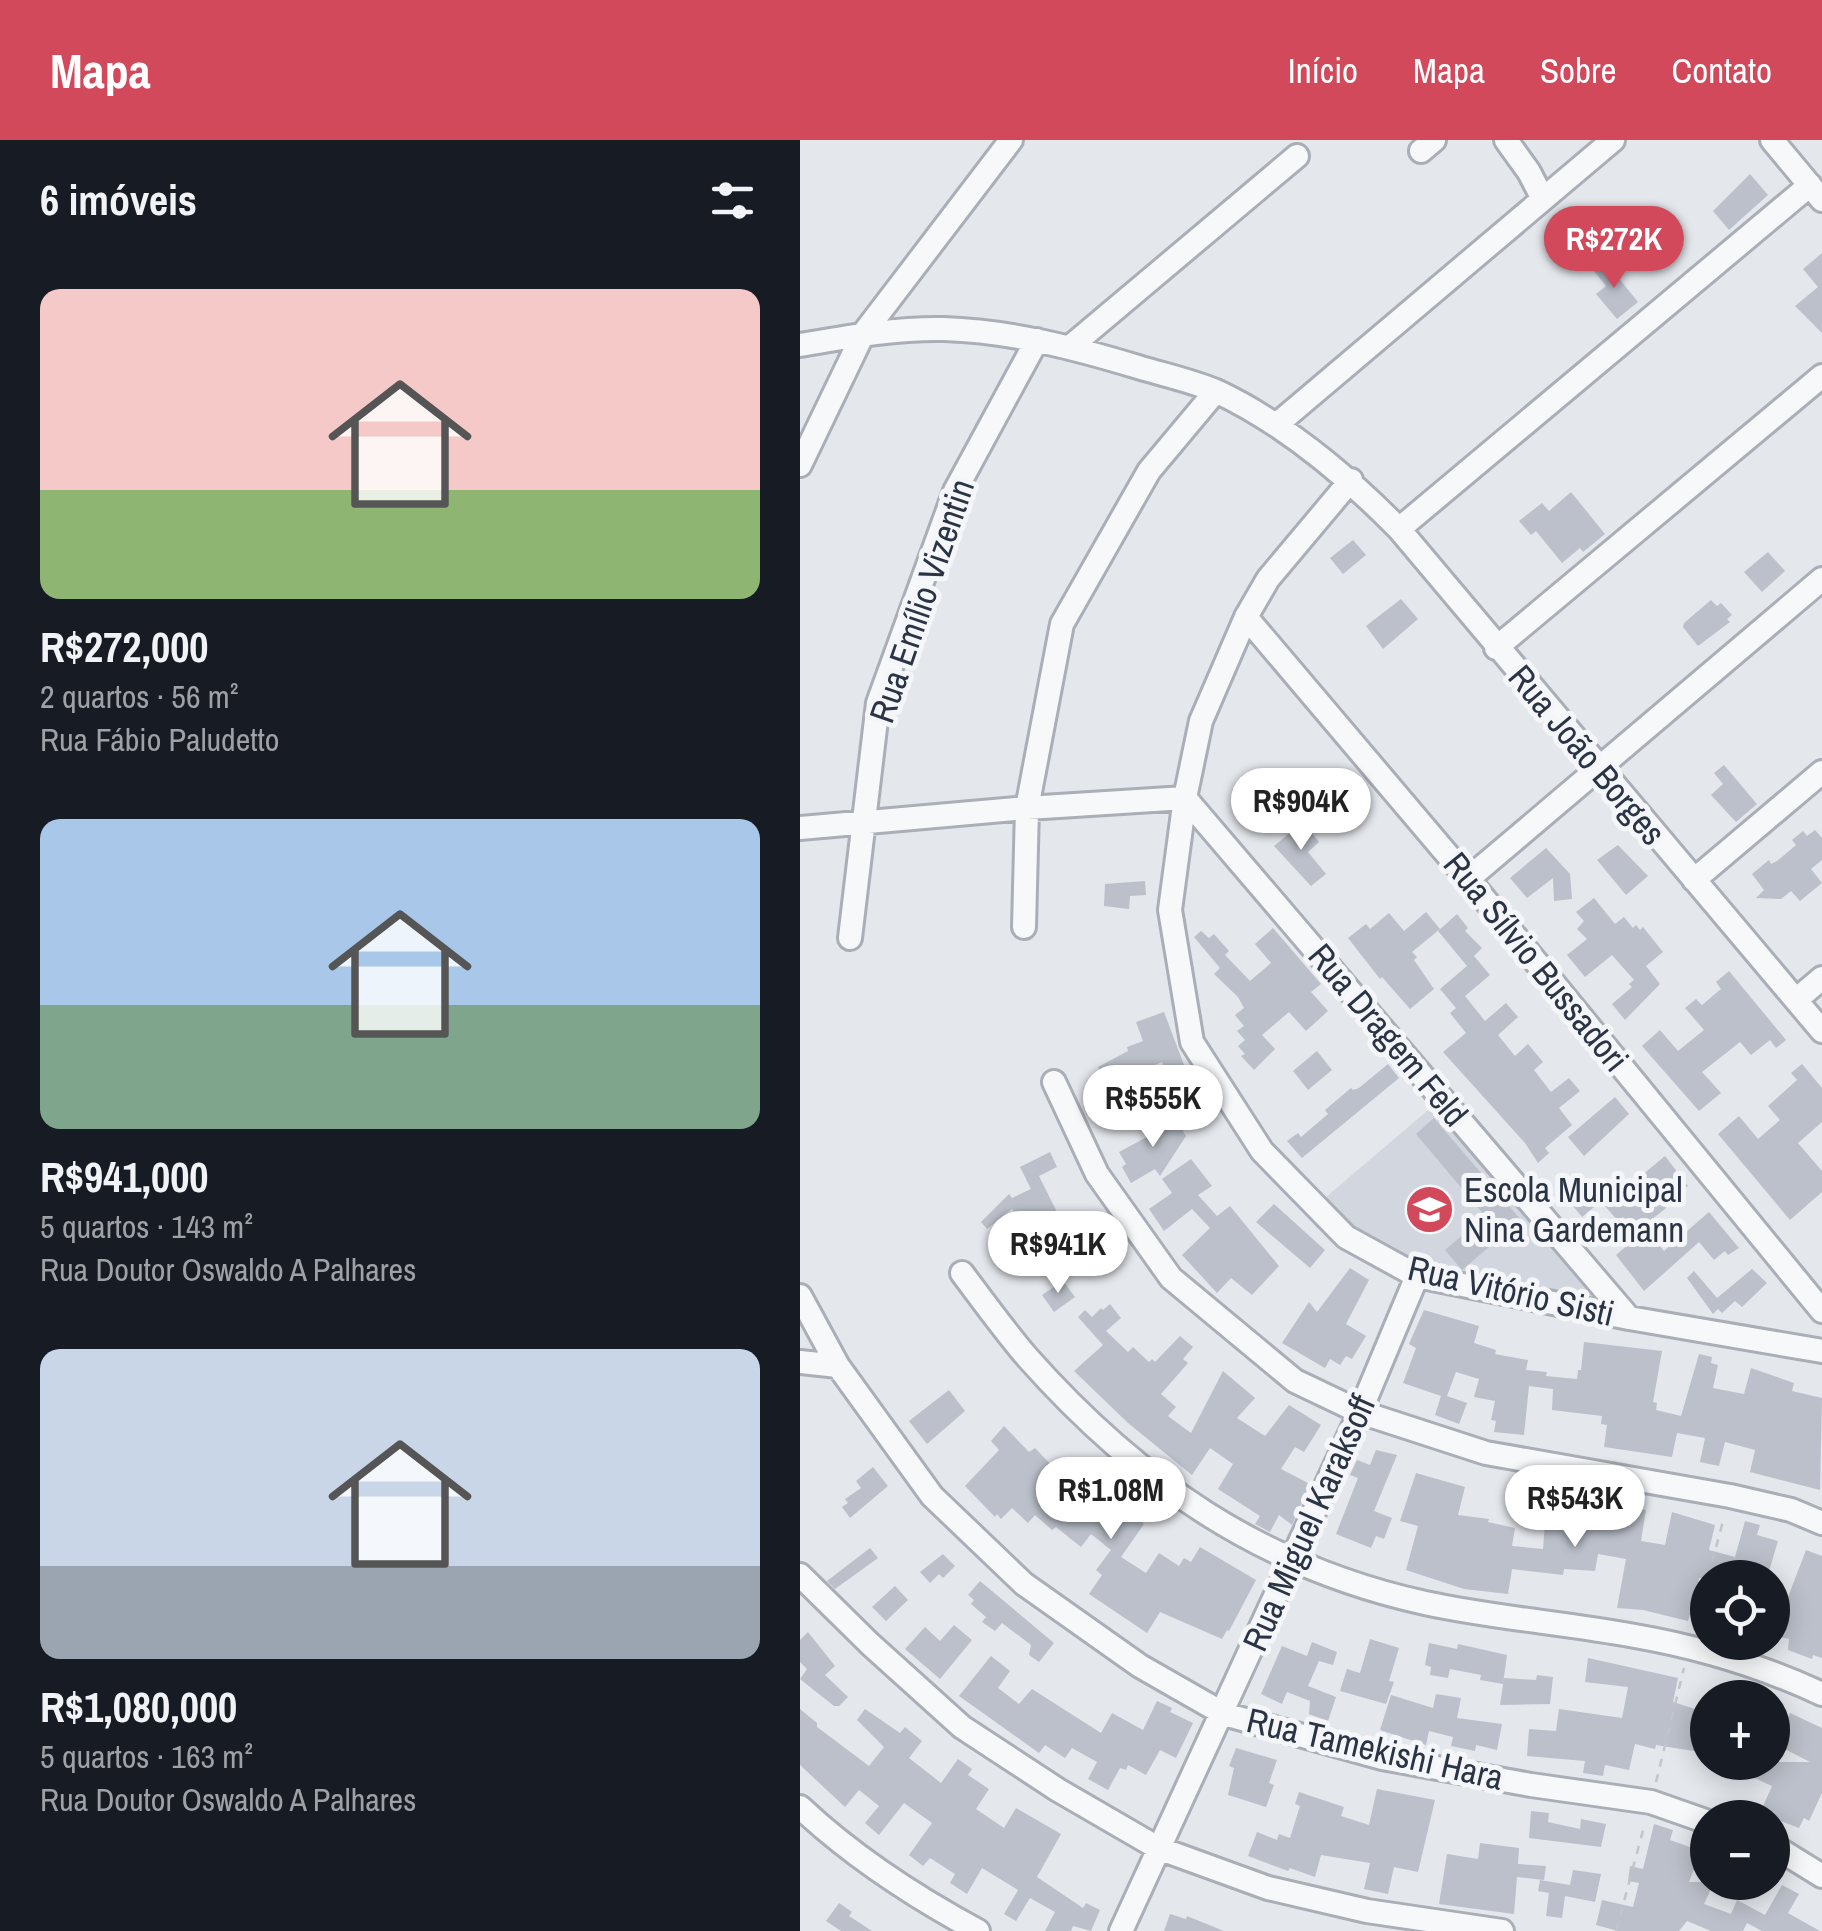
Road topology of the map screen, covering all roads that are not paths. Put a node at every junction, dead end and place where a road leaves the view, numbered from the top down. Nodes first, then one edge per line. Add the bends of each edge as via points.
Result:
1 (1012, 140) edge
2 (1506, 140) edge
3 (1613, 140) edge
4 (1772, 140) edge
5 (1296, 156) dead end
6 (1816, 193) edge
7 (1543, 199) junction
8 (863, 334) junction
9 (1036, 340) junction
10 (800, 345) edge
11 (1070, 347) junction
12 (1822, 376) edge
13 (1216, 391) junction
14 (1276, 425) junction
15 (800, 465) edge
16 (1351, 480) junction
17 (1399, 529) junction
18 (1822, 579) edge
19 (1246, 617) junction
20 (1496, 648) junction
21 (1598, 768) junction
22 (1822, 772) edge
23 (1186, 798) junction
24 (1027, 808) junction
25 (862, 824) junction
26 (800, 828) edge
27 (1468, 879) junction
28 (1694, 880) junction
29 (1024, 927) dead end
30 (850, 938) dead end
31 (1822, 978) edge
32 (1796, 1000) junction
33 (1822, 1032) edge
34 (1054, 1082) dead end
35 (962, 1273) dead end
36 (1417, 1276) junction
37 (800, 1296) edge
38 (1822, 1311) edge
39 (1630, 1318) junction
40 (1822, 1350) edge
41 (800, 1362) edge
42 (838, 1366) junction
43 (1360, 1412) junction
44 (1822, 1523) edge
45 (1291, 1562) junction
46 (800, 1575) edge
47 (1822, 1694) edge
48 (1224, 1714) junction
49 (800, 1808) edge
50 (1690, 1816) edge
51 (1158, 1848) junction
52 (1790, 1856) edge
53 (1822, 1876) edge
54 (978, 1931) edge
55 (1122, 1931) edge
56 (1502, 1931) edge

1 - 8 street
2 - 7 street
3 - 7 street
4 - 6 street
5 - 11 street
6 - 17 street
7 - 14 street
8 - 9 street, Rua João Borges via 944,329
8 - 10 street, Rua João Borges
8 - 15 street
9 - 11 street, Rua João Borges
9 - 25 street, Rua Emílio Vizentin via 955,491 878,703
11 - 13 street, Rua João Borges
12 - 20 street
13 - 14 street, Rua João Borges
13 - 24 street via 1149,471 1062,624
14 - 16 street, Rua João Borges
16 - 17 street, Rua João Borges
16 - 19 street, Rua Vitório Sisti via 1268,579
17 - 20 street, Rua João Borges
18 - 21 street
19 - 23 street, Rua Vitório Sisti via 1201,721
19 - 27 street, Rua Sílvio Bussadori
20 - 21 street, Rua João Borges
21 - 27 street
21 - 28 street, Rua João Borges
22 - 28 street
23 - 24 street
23 - 36 street, Rua Vitório Sisti via 1170,910 1192,1042 1262,1150 1346,1237
23 - 39 street, Rua Dragem Feld
24 - 25 street
24 - 29 street
25 - 26 street
25 - 30 street, Rua Emílio Vizentin
27 - 38 street, Rua Sílvio Bussadori
28 - 32 street, Rua João Borges
31 - 32 street
32 - 33 street, Rua João Borges
34 - 43 street via 1097,1174 1172,1278 1295,1381
35 - 45 street via 1026,1356 1116,1448 1207,1516
36 - 39 street, Rua Vitório Sisti
36 - 43 street, Rua Miguel Karaksoff
37 - 42 street, Rua Tamekishi Hara
39 - 40 street, Rua Vitório Sisti
41 - 42 street
42 - 48 street, Rua Tamekishi Hara via 932,1496 1024,1584 1140,1666
43 - 44 street via 1486,1453 1730,1496
43 - 45 street, Rua Miguel Karaksoff
45 - 47 street via 1424,1603 1690,1648
45 - 48 street, Rua Miguel Karaksoff
46 - 51 street via 962,1727
48 - 50 street, Rua Tamekishi Hara via 1382,1758 1650,1802
48 - 51 street, Rua Miguel Karaksoff
49 - 54 street via 932,1906
51 - 55 street, Rua Miguel Karaksoff
51 - 56 street via 1268,1888
52 - 53 street

